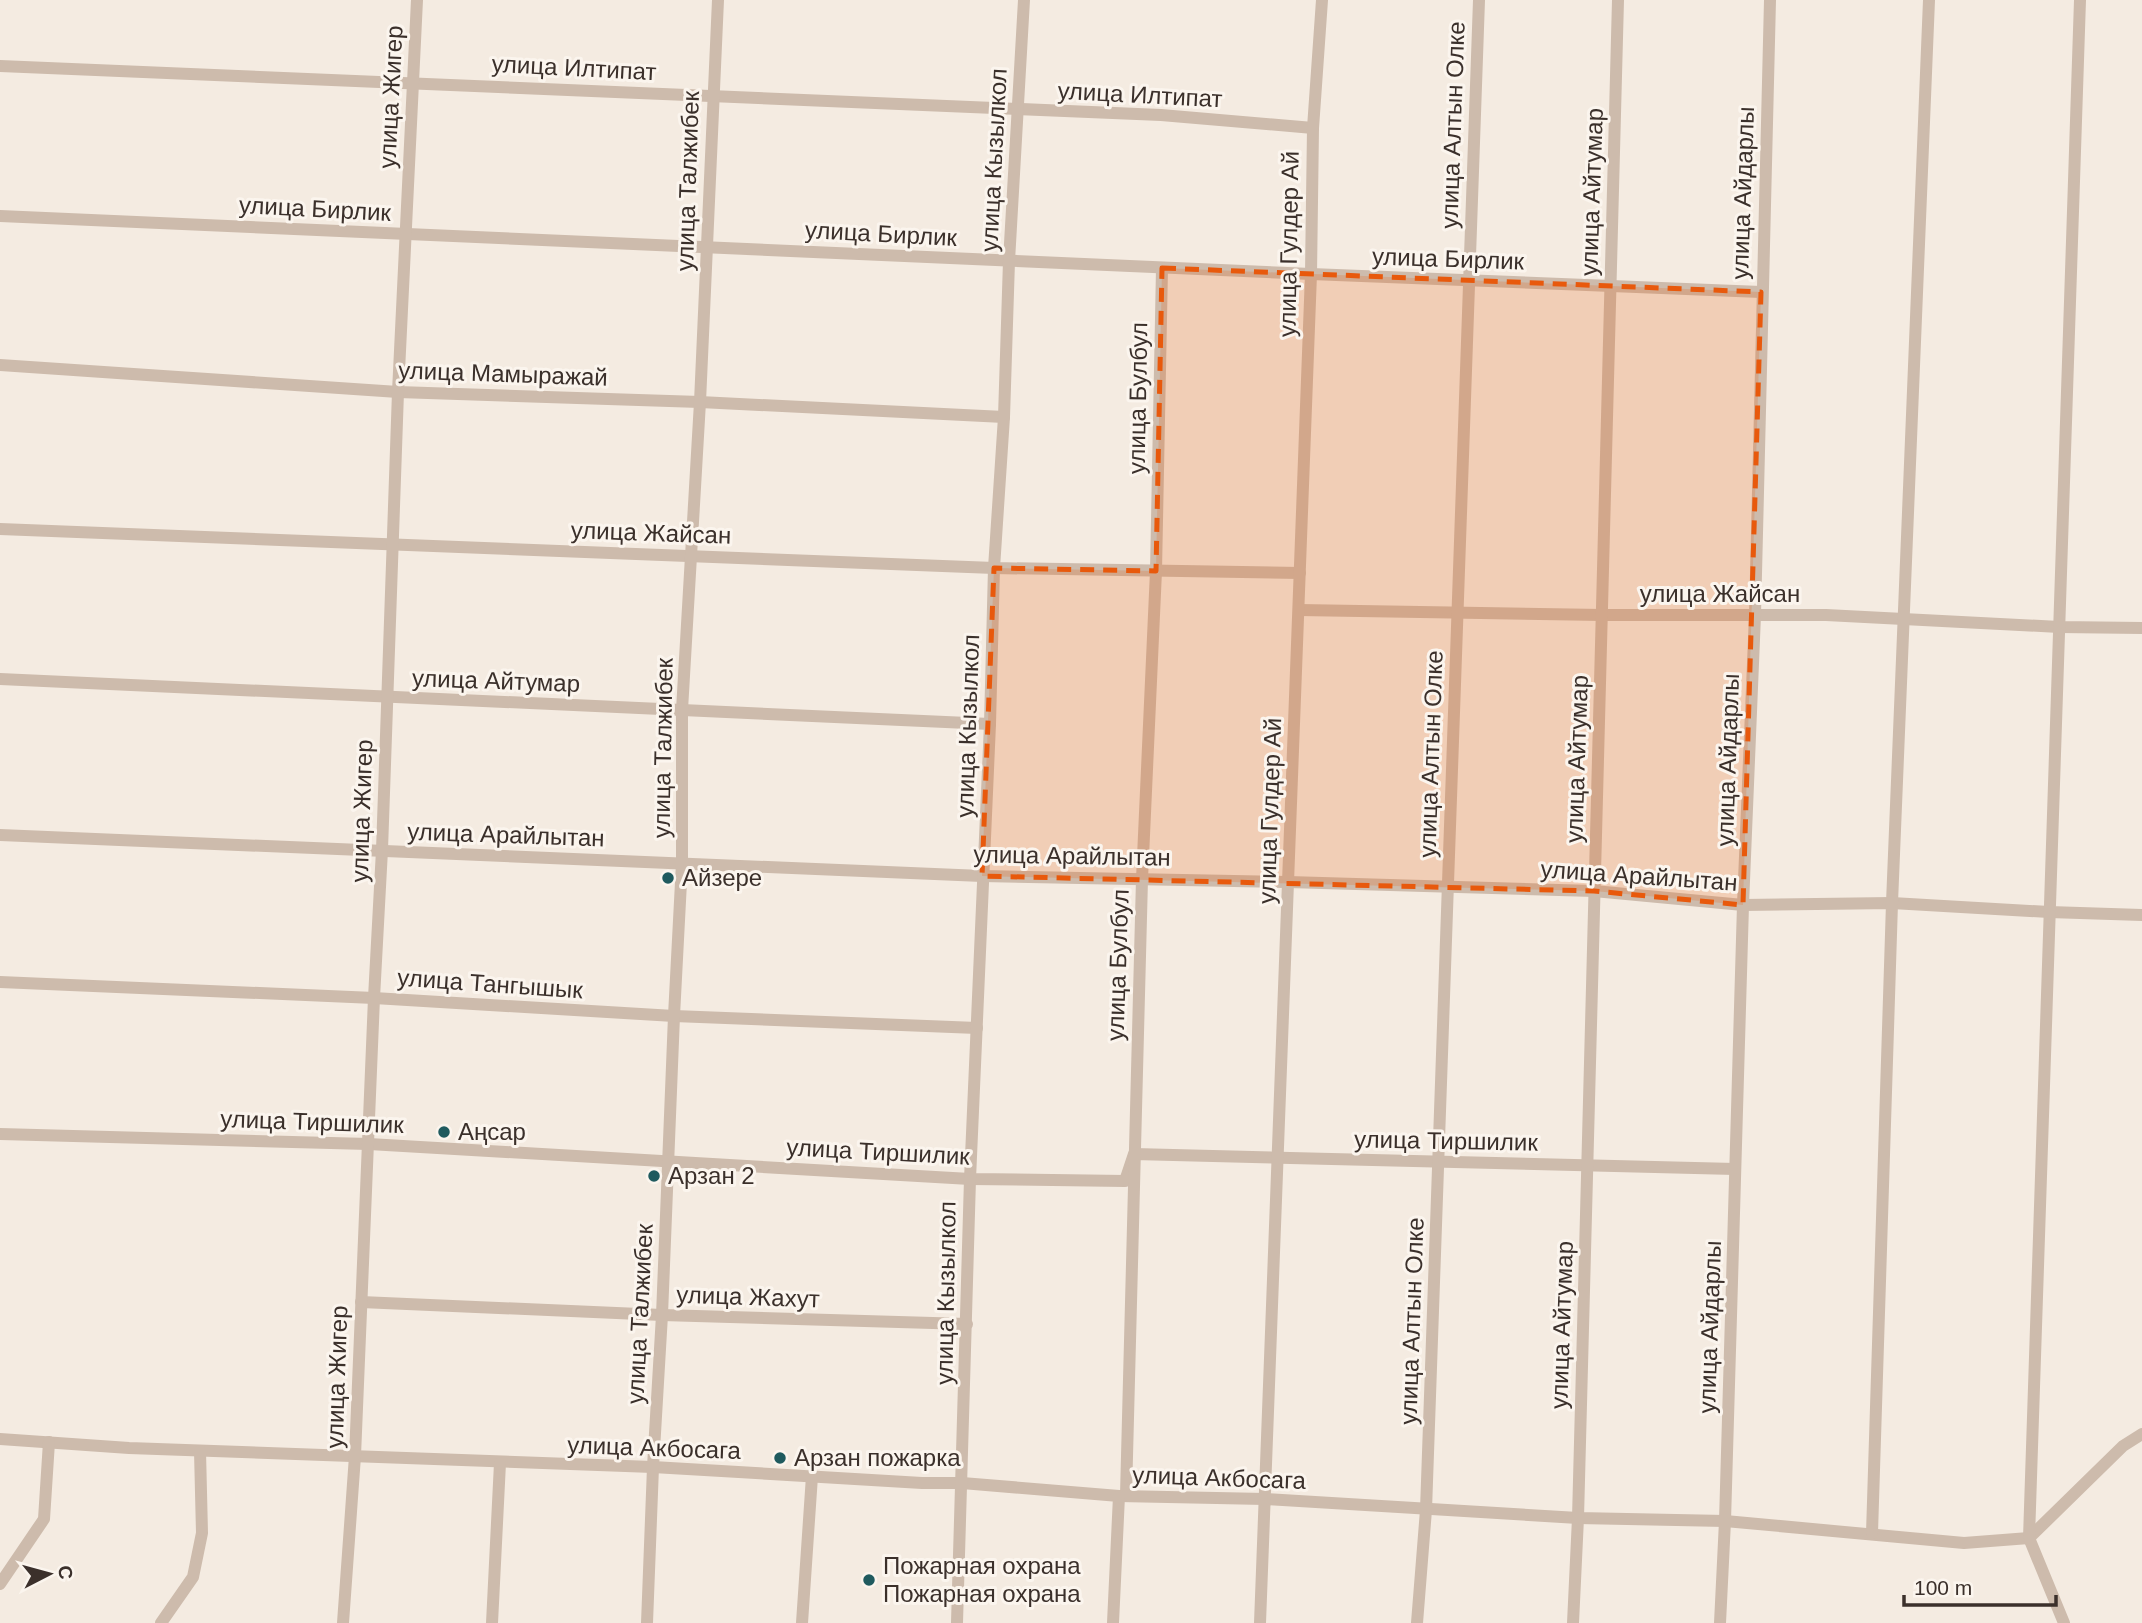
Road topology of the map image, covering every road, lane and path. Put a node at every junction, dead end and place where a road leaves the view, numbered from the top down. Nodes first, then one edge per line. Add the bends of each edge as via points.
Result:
1 (417, 0) edge
2 (718, 0) edge
3 (1024, 0) edge
4 (1322, 0) edge
5 (1479, 0) edge
6 (1618, 0) edge
7 (1770, 0) edge
8 (1929, 0) edge
9 (2080, 0) edge
10 (0, 66) edge
11 (413, 82) junction
12 (712, 95) junction
13 (1018, 109) junction
14 (1312, 128) junction
15 (0, 216) edge
16 (405, 234) junction
17 (707, 247) junction
18 (1009, 261) junction
19 (1162, 268) junction
20 (1311, 274) junction
21 (1468, 280) junction
22 (1610, 286) junction
23 (1761, 292) junction
24 (0, 365) edge
25 (398, 392) junction
26 (700, 402) junction
27 (1004, 416) junction
28 (0, 529) edge
29 (394, 544) junction
30 (692, 556) junction
31 (994, 568) junction
32 (1156, 571) junction
33 (1300, 573) junction
34 (1299, 610) junction
35 (1457, 612) junction
36 (1602, 615) junction
37 (1755, 615) junction
38 (1904, 618) junction
39 (2059, 627) junction
40 (2142, 628) edge
41 (0, 679) edge
42 (387, 698) junction
43 (682, 710) junction
44 (990, 724) junction
45 (0, 835) edge
46 (382, 850) junction
47 (682, 863) junction
48 (982, 876) junction
49 (1142, 879) junction
50 (1288, 882) junction
51 (1448, 887) junction
52 (1594, 891) junction
53 (1892, 903) junction
54 (1743, 905) junction
55 (2049, 912) junction
56 (2142, 915) edge
57 (0, 982) edge
58 (374, 998) junction
59 (674, 1016) junction
60 (977, 1027) junction
61 (0, 1134) edge
62 (369, 1144) junction
63 (1134, 1154) junction
64 (1278, 1158) junction
65 (668, 1161) junction
66 (1438, 1162) junction
67 (1587, 1166) junction
68 (1735, 1169) junction
69 (970, 1179) junction
70 (361, 1302) junction
71 (662, 1315) junction
72 (967, 1324) junction
73 (2142, 1434) edge
74 (0, 1439) edge
75 (49, 1442) junction
76 (200, 1451) junction
77 (355, 1456) junction
78 (500, 1463) junction
79 (653, 1467) junction
80 (812, 1476) junction
81 (962, 1483) junction
82 (1122, 1496) junction
83 (1265, 1499) junction
84 (1426, 1510) junction
85 (1578, 1518) junction
86 (1725, 1521) junction
87 (1872, 1533) junction
88 (2029, 1538) junction
89 (0, 1584) edge
90 (161, 1623) edge
91 (343, 1623) edge
92 (492, 1623) edge
93 (647, 1623) edge
94 (802, 1623) edge
95 (957, 1623) edge
96 (1112, 1623) edge
97 (1260, 1623) edge
98 (1417, 1623) edge
99 (1573, 1623) edge
100 (1720, 1623) edge
101 (2064, 1623) edge

1 - 11 street, улица Жигер
2 - 12 street, улица Талжибек
3 - 13 street, улица Кызылкол
4 - 14 street, улица Гулдер Ай
5 - 21 street, улица Алтын Олке
6 - 22 street, улица Айтумар
7 - 23 street, улица Айдарлы
8 - 38 street
9 - 39 street
10 - 11 street, улица Илтипат
11 - 12 street, улица Илтипат
11 - 16 street, улица Жигер
12 - 13 street, улица Илтипат
12 - 17 street, улица Талжибек
13 - 14 street, улица Илтипат
13 - 18 street, улица Кызылкол
14 - 20 street, улица Гулдер Ай
15 - 16 street, улица Бирлик
16 - 17 street, улица Бирлик
16 - 25 street, улица Жигер
17 - 18 street, улица Бирлик
17 - 26 street, улица Талжибек
18 - 19 street, улица Бирлик
18 - 27 street, улица Кызылкол
19 - 20 street, улица Бирлик
19 - 32 street, улица Булбул
20 - 21 street, улица Бирлик
20 - 33 street, улица Гулдер Ай
21 - 22 street, улица Бирлик
21 - 35 street, улица Алтын Олке
22 - 23 street, улица Бирлик
22 - 36 street, улица Айтумар
23 - 37 street, улица Айдарлы
24 - 25 street, улица Мамыражай
25 - 26 street, улица Мамыражай
25 - 29 street, улица Жигер
26 - 27 street, улица Мамыражай
26 - 30 street, улица Талжибек
27 - 31 street, улица Кызылкол
28 - 29 street, улица Жайсан
29 - 30 street, улица Жайсан
29 - 42 street, улица Жигер
30 - 31 street, улица Жайсан
30 - 43 street, улица Талжибек
31 - 32 street, улица Жайсан
31 - 44 street, улица Кызылкол
32 - 33 street, улица Жайсан
32 - 49 street, улица Булбул
33 - 34 street, улица Гулдер Ай
34 - 35 street, улица Жайсан
34 - 50 street, улица Гулдер Ай
35 - 36 street, улица Жайсан
35 - 51 street, улица Алтын Олке
36 - 37 street, улица Жайсан
36 - 52 street, улица Айтумар
37 - 38 street, улица Жайсан
37 - 54 street, улица Айдарлы
38 - 39 street, улица Жайсан
38 - 53 street
39 - 40 street, улица Жайсан
39 - 55 street
41 - 42 street, улица Айтумар
42 - 43 street, улица Айтумар
42 - 46 street, улица Жигер
43 - 44 street, улица Айтумар
43 - 47 street, улица Талжибек
44 - 48 street, улица Кызылкол
45 - 46 street, улица Арайлытан
46 - 47 street, улица Арайлытан
46 - 58 street, улица Жигер
47 - 48 street, улица Арайлытан
47 - 59 street, улица Талжибек
48 - 49 street, улица Арайлытан
48 - 60 street, улица Кызылкол
49 - 50 street, улица Арайлытан
49 - 63 street, улица Булбул
50 - 51 street, улица Арайлытан
50 - 64 street, улица Гулдер Ай
51 - 52 street, улица Арайлытан
51 - 66 street, улица Алтын Олке
52 - 54 street, улица Арайлытан
52 - 67 street, улица Айтумар
53 - 54 street, улица Арайлытан
53 - 55 street, улица Арайлытан
53 - 87 street
54 - 68 street, улица Айдарлы
55 - 56 street, улица Арайлытан
55 - 88 street
57 - 58 street, улица Тангышык
58 - 59 street, улица Тангышык
58 - 62 street, улица Жигер
59 - 60 street, улица Тангышык
59 - 65 street, улица Талжибек
60 - 69 street, улица Кызылкол
61 - 62 street, улица Тиршилик
62 - 65 street, улица Тиршилик
62 - 70 street, улица Жигер
63 - 64 street, улица Тиршилик
63 - 69 street, улица Тиршилик via 1125,1181
63 - 82 street, улица Булбул
64 - 66 street, улица Тиршилик
64 - 83 street, улица Гулдер Ай
65 - 69 street, улица Тиршилик
65 - 71 street, улица Талжибек
66 - 67 street, улица Тиршилик
66 - 84 street, улица Алтын Олке
67 - 68 street, улица Тиршилик
67 - 85 street, улица Айтумар
68 - 86 street, улица Айдарлы
69 - 72 street, улица Кызылкол
70 - 71 street, улица Жахут
70 - 77 street, улица Жигер
71 - 72 street, улица Жахут
71 - 79 street, улица Талжибек
72 - 81 street, улица Кызылкол
73 - 88 street via 2123,1446
74 - 75 street, улица Акбосага
75 - 76 street, улица Акбосага
75 - 89 street via 44,1518
76 - 77 street, улица Акбосага
76 - 90 street via 202,1532 192,1577
77 - 78 street, улица Акбосага
77 - 91 street, улица Жигер
78 - 79 street, улица Акбосага
78 - 92 street
79 - 80 street, улица Акбосага
79 - 93 street, улица Талжибек
80 - 81 street, улица Акбосага
80 - 94 street
81 - 82 street, улица Акбосага
81 - 95 street, улица Кызылкол
82 - 83 street, улица Акбосага
82 - 96 street, улица Булбул
83 - 84 street, улица Акбосага
83 - 97 street, улица Гулдер Ай
84 - 85 street, улица Акбосага
84 - 98 street, улица Алтын Олке
85 - 86 street, улица Акбосага
85 - 99 street, улица Айтумар
86 - 87 street, улица Акбосага
86 - 100 street, улица Айдарлы
87 - 88 street, улица Акбосага via 1964,1543
88 - 101 street

